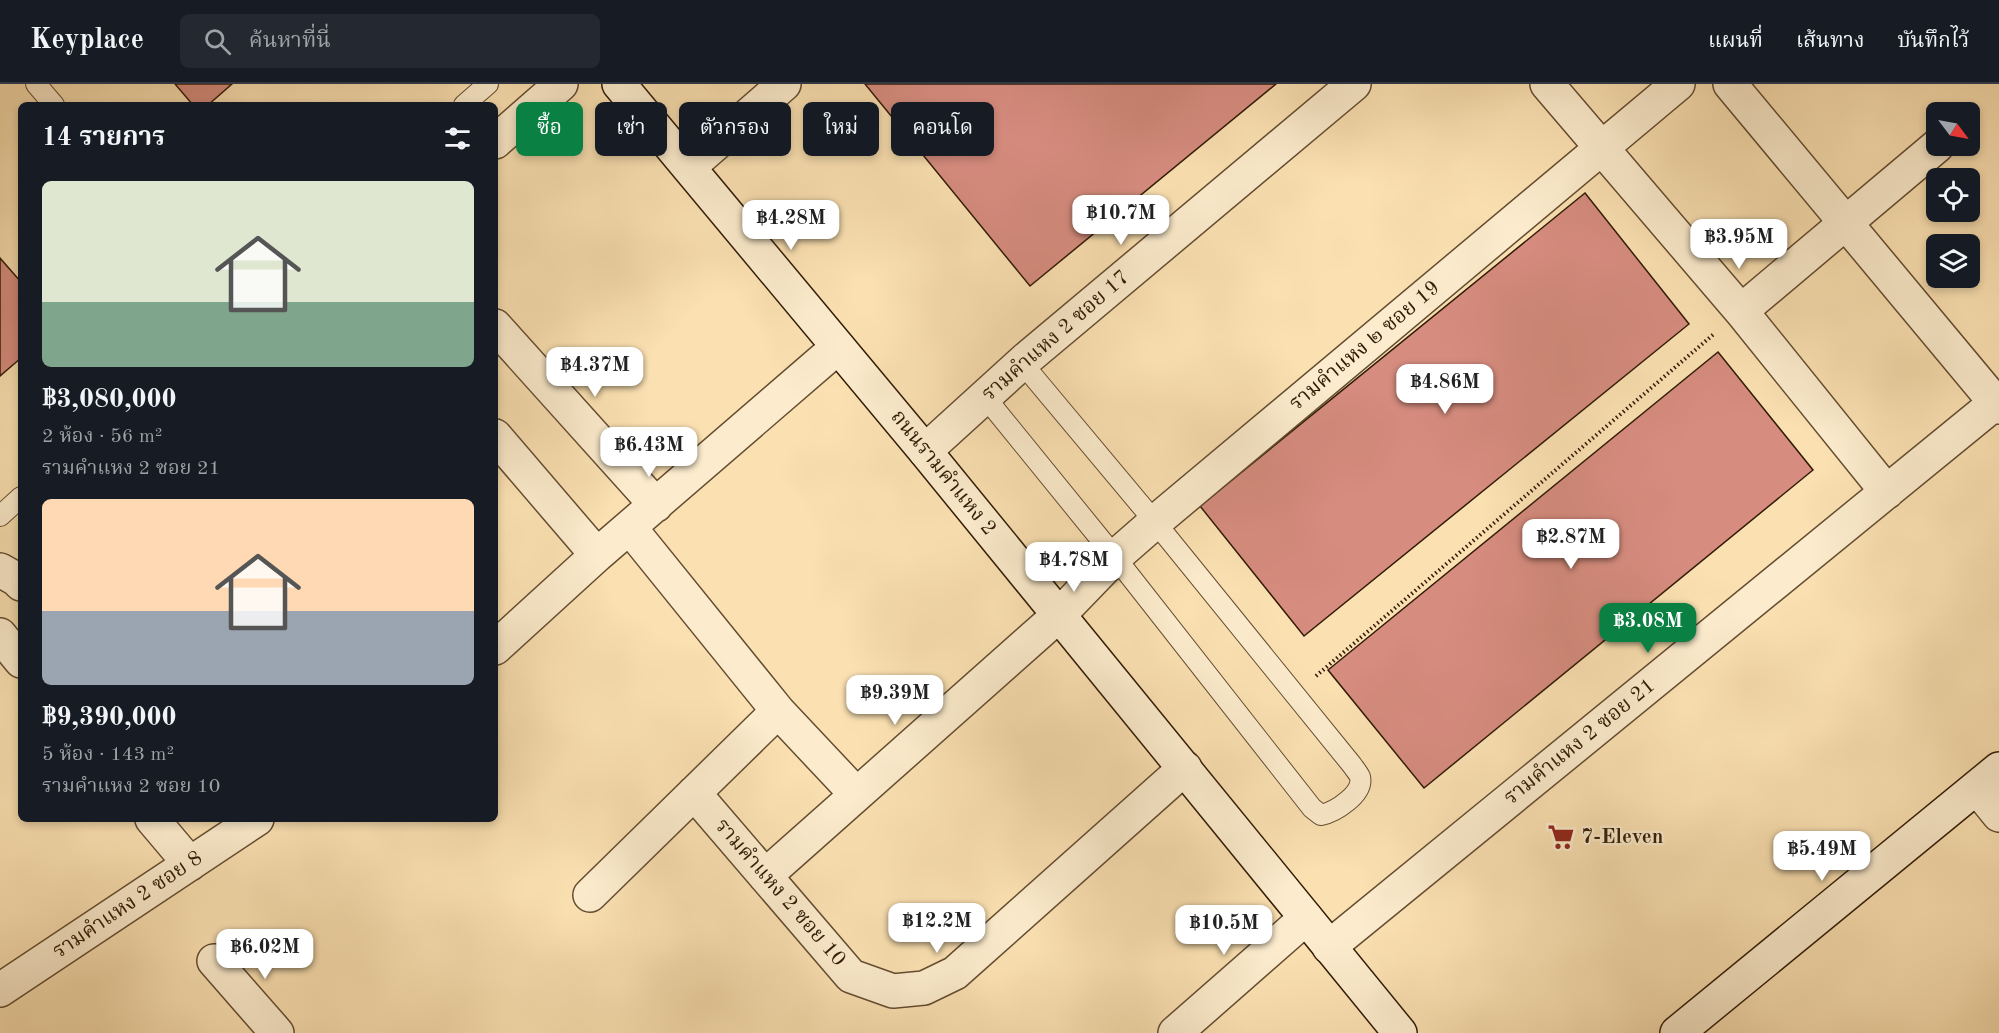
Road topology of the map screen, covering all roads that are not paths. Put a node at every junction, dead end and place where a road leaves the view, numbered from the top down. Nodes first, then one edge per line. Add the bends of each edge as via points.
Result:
1 (36, 84) edge
2 (488, 84) edge
3 (561, 84) edge
4 (619, 84) edge
5 (1354, 84) edge
6 (1547, 84) edge
7 (1678, 84) edge
8 (1730, 84) edge
9 (768, 89) edge
10 (51, 102) edge
11 (467, 102) edge
12 (498, 139) edge
13 (1602, 148) junction
14 (1926, 155) edge
15 (689, 167) junction
16 (1845, 223) junction
17 (1741, 311) junction
18 (498, 329) edge
19 (837, 346) junction
20 (1022, 363) junction
21 (985, 398) junction
22 (1998, 404) edge
23 (498, 440) edge
24 (925, 451) junction
25 (1887, 492) junction
26 (18, 500) edge
27 (656, 505) junction
28 (0, 516) edge
29 (1155, 522) junction
30 (630, 528) junction
31 (597, 555) junction
32 (1115, 557) junction
33 (0, 570) edge
34 (18, 581) edge
35 (1059, 615) junction
36 (0, 635) edge
37 (498, 645) edge
38 (18, 657) edge
39 (778, 711) junction
40 (1185, 768) junction
41 (1988, 778) edge
42 (694, 794) junction
43 (856, 794) junction
44 (1999, 815) edge
45 (155, 822) edge
46 (237, 824) edge
47 (190, 864) junction
48 (765, 876) junction
49 (590, 895) dead end
50 (1306, 918) junction
51 (1329, 947) junction
52 (214, 961) dead end
53 (0, 990) edge
54 (277, 1033) edge
55 (1175, 1033) edge
56 (1400, 1033) edge
57 (1677, 1033) edge

1 - 10 lane
2 - 11 lane
3 - 12 street
4 - 15 street, ถนนรามคำแหง 2
5 - 20 street, รามคำแหง 2 ซอย 17
6 - 13 street
7 - 13 street, รามคำแหง ๒ ซอย 19
8 - 16 street
9 - 15 street
13 - 17 street
13 - 29 street, รามคำแหง ๒ ซอย 19
14 - 16 street
15 - 19 street, ถนนรามคำแหง 2
16 - 17 street
16 - 22 street
17 - 25 street
18 - 27 street
19 - 24 street, ถนนรามคำแหง 2
19 - 27 street
20 - 21 street, รามคำแหง 2 ซอย 17
20 - 29 lane
21 - 24 street, รามคำแหง 2 ซอย 17
21 - 32 lane
22 - 25 street, รามคำแหง 2 ซอย 21
23 - 31 street
24 - 35 street, ถนนรามคำแหง 2
25 - 51 street, รามคำแหง 2 ซอย 21
26 - 28 lane
27 - 30 street
29 - 32 street, รามคำแหง ๒ ซอย 19
29 - 32 lane via 1360,777 1359,789 1350,799 1331,813 1321,814 1312,808
30 - 31 street
30 - 39 street
31 - 37 street
32 - 35 street, รามคำแหง ๒ ซอย 19
33 - 34 street
35 - 40 street, ถนนรามคำแหง 2
35 - 43 street, รามคำแหง ๒ ซอย 19
36 - 38 street
39 - 42 street
39 - 43 street
40 - 48 street, รามคำแหง 2 ซอย 10 via 956,973 924,988 893,991 851,976
40 - 50 street, ถนนรามคำแหง 2
41 - 44 street
41 - 57 street
42 - 48 street, รามคำแหง 2 ซอย 10
42 - 49 street
43 - 48 street, รามคำแหง ๒ ซอย 19
45 - 47 street
46 - 47 street, รามคำแหง 2 ซอย 8
47 - 53 street, รามคำแหง 2 ซอย 8
50 - 51 street, ถนนรามคำแหง 2
50 - 55 street
51 - 56 street, ถนนรามคำแหง 2
52 - 54 street

